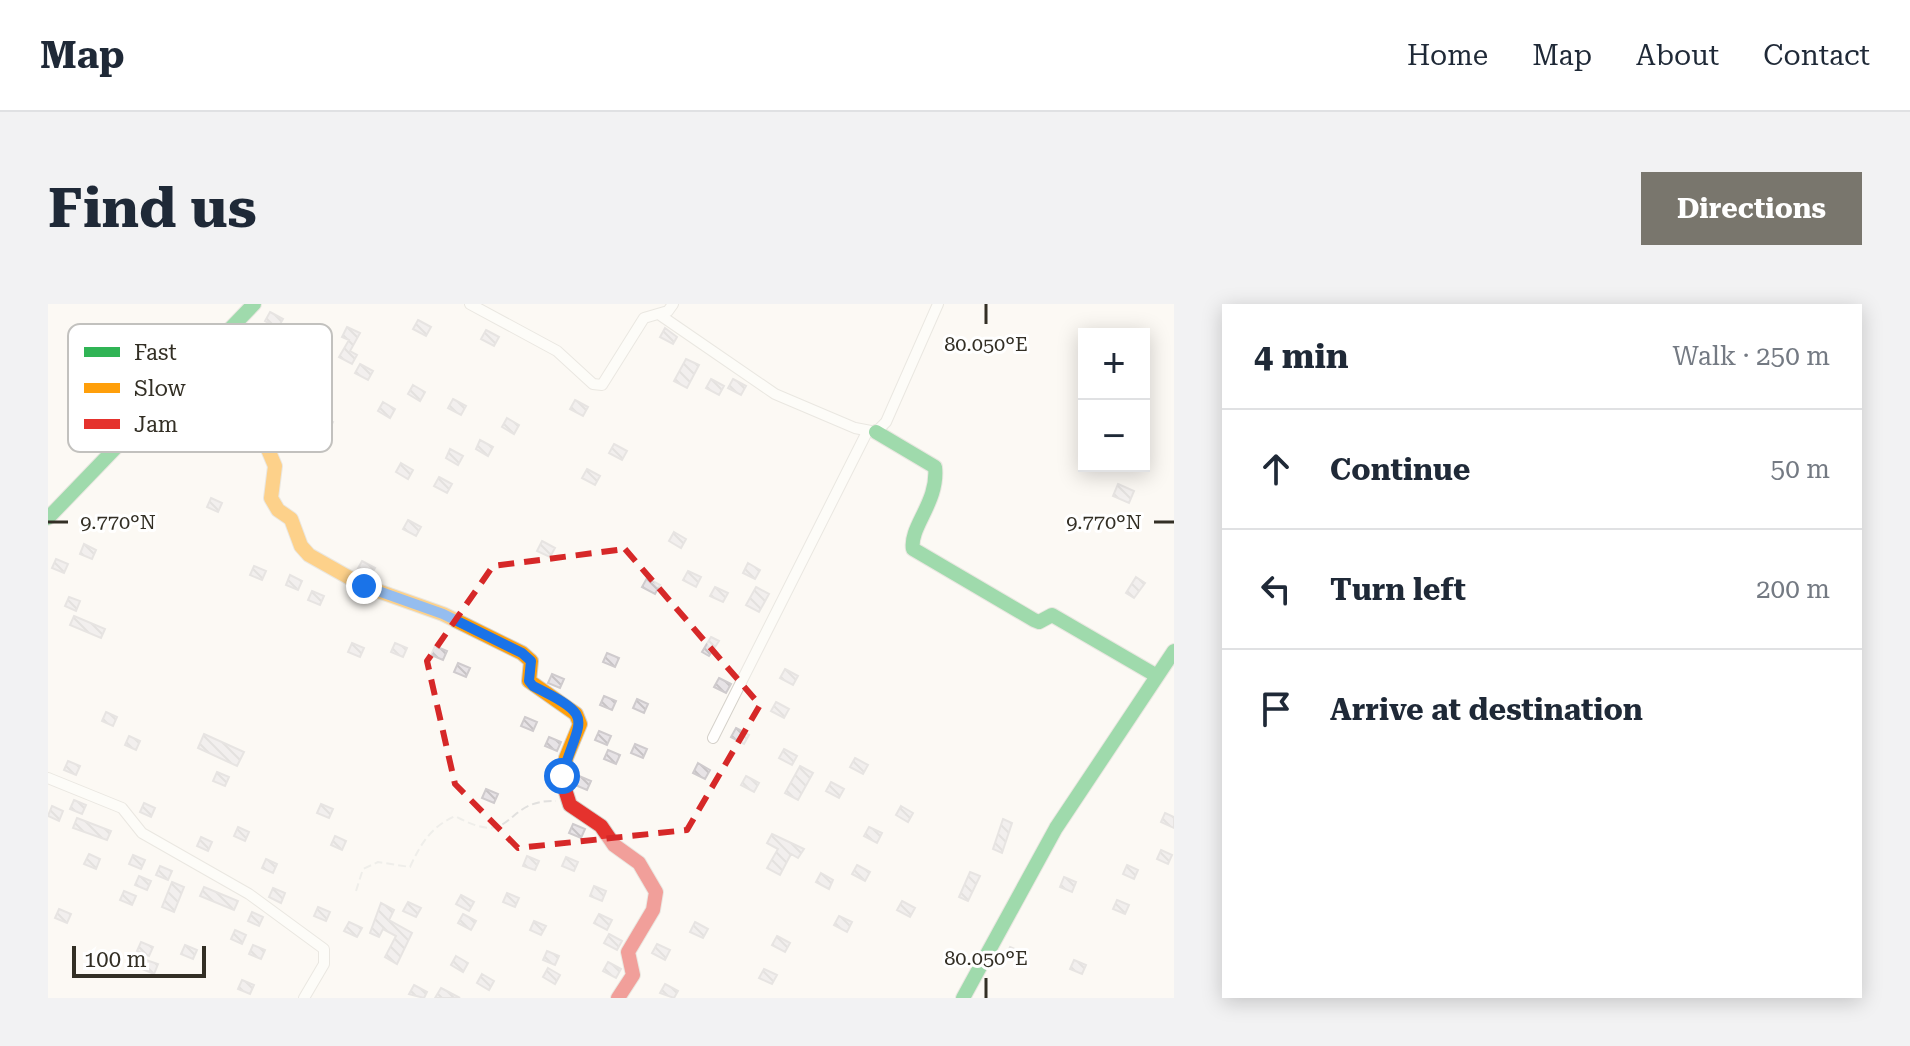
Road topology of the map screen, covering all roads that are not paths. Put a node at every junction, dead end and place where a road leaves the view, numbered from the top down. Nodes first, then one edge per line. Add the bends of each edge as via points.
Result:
1 (254, 304) edge
2 (470, 304) edge
3 (673, 304) edge
4 (938, 304) edge
5 (660, 315) junction
6 (235, 324) edge
7 (872, 432) junction
8 (112, 452) edge
9 (269, 452) edge
10 (48, 518) edge
11 (1174, 651) edge
12 (1157, 676) junction
13 (713, 738) dead end
14 (48, 778) edge
15 (304, 998) edge
16 (618, 998) edge
17 (963, 998) edge

1 - 6 street
2 - 5 street via 557,351 593,384 602,385 644,318
3 - 5 street
4 - 7 street via 886,422
5 - 7 street via 775,394
7 - 12 street via 935,467 932,505 911,539 913,549 1034,620 1052,615
7 - 13 street
8 - 10 street
9 - 16 street via 275,466 271,498 291,519 309,555 364,586 476,629 531,661 533,686 579,714 581,726 562,776 565,797 601,826 612,844 639,861 656,892 653,910 628,952 633,975
11 - 12 street
12 - 17 street via 1056,828
14 - 15 street via 122,808 135,829 249,894 324,949 324,964

